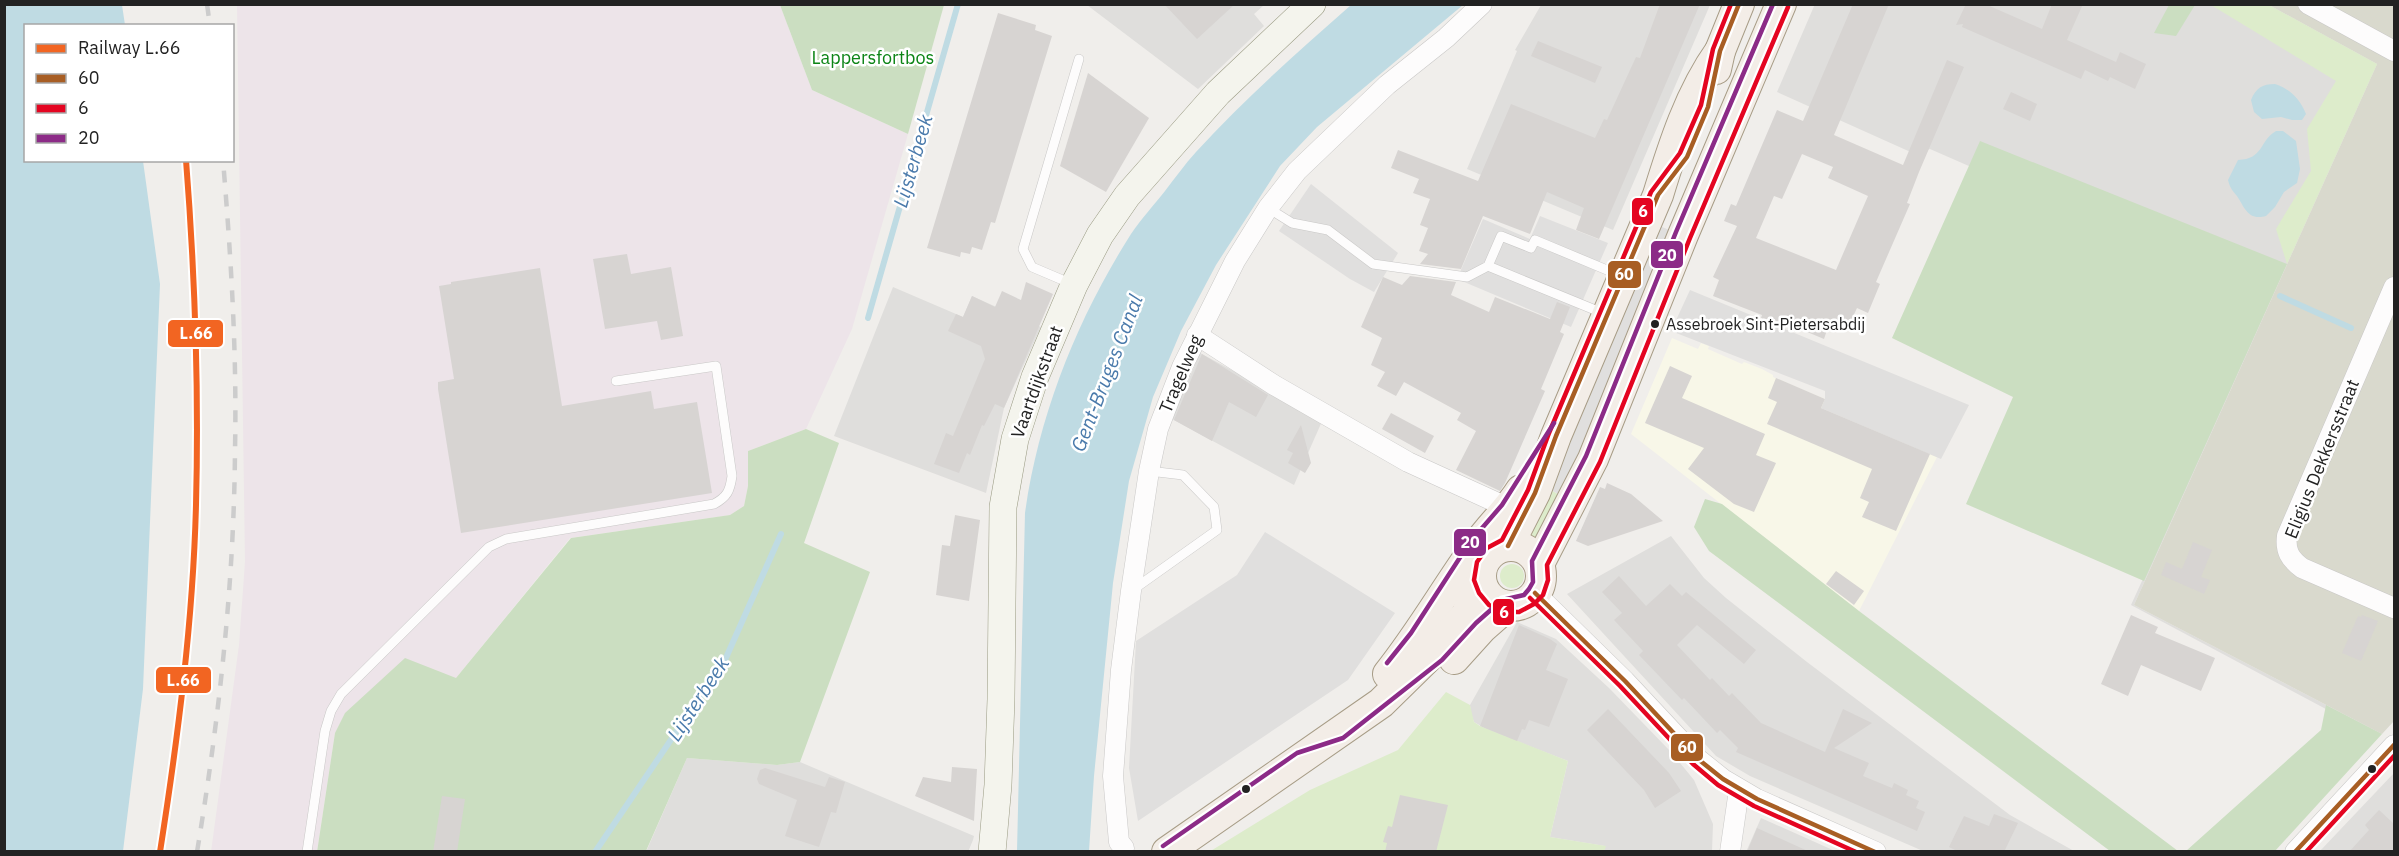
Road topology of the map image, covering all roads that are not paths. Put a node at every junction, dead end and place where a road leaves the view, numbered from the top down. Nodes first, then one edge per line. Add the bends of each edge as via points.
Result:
1 (1312, 4) edge
2 (1482, 4) edge
3 (1739, 4) edge
4 (1781, 4) edge
5 (2308, 4) edge
6 (2394, 51) edge
7 (1079, 59) dead end
8 (1268, 208) junction
9 (1488, 266) junction
10 (1624, 277) junction
11 (1074, 285) junction
12 (2394, 287) edge
13 (1607, 315) junction
14 (1197, 335) junction
15 (616, 381) dead end
16 (1556, 436) junction
17 (1149, 471) junction
18 (1500, 504) dead end
19 (1508, 546) junction
20 (1537, 579) junction
21 (1481, 581) junction
22 (1131, 591) junction
23 (1507, 606) junction
24 (2394, 608) edge
25 (2394, 745) edge
26 (1301, 760) junction
27 (1739, 790) junction
28 (1124, 848) dead end
29 (307, 852) edge
30 (992, 852) edge
31 (1167, 852) edge
32 (1731, 852) edge
33 (1876, 852) edge
34 (2295, 852) edge

1 - 11 street, Vaartdijkstraat via 1218,93 1127,196
2 - 8 street, Tragelweg via 1327,140
3 - 10 main road via 1720,51 1708,107 1687,157 1658,195
4 - 20 main road via 1683,235 1597,461
5 - 6 street
7 - 11 lane via 1023,249 1032,267
8 - 9 lane via 1292,223 1328,230 1373,264 1467,277
8 - 14 street, Tragelweg
9 - 10 lane via 1502,236 1531,248 1535,240
9 - 13 lane
10 - 13 main road
11 - 30 street, Vaartdijkstraat via 1032,386 1008,472 1002,525 1000,710
12 - 24 street, Eligius Dekkersstraat via 2287,536 2286,548 2292,561 2302,568
13 - 16 main road
14 - 17 street, Tragelweg via 1158,429
14 - 18 street via 1274,385 1408,462
15 - 29 lane via 716,366 732,476 726,498 714,504 506,539 489,546 341,694 330,711
16 - 19 main road via 1535,493
16 - 26 main road via 1508,509 1476,546 1417,637 1375,690 1333,725
17 - 22 street, Tragelweg
17 - 22 lane via 1183,475 1214,507 1217,530
19 - 20 main road via 1521,547 1532,554
19 - 21 main road via 1496,549 1487,558
20 - 23 main road via 1528,601
20 - 27 street via 1698,759
21 - 23 main road via 1486,593
21 - 26 main road via 1466,615 1433,652 1381,703
22 - 28 street, Tragelweg via 1113,776 1119,842
23 - 26 main road via 1447,666 1347,745
25 - 34 street
26 - 31 main road
27 - 32 street
27 - 33 street

